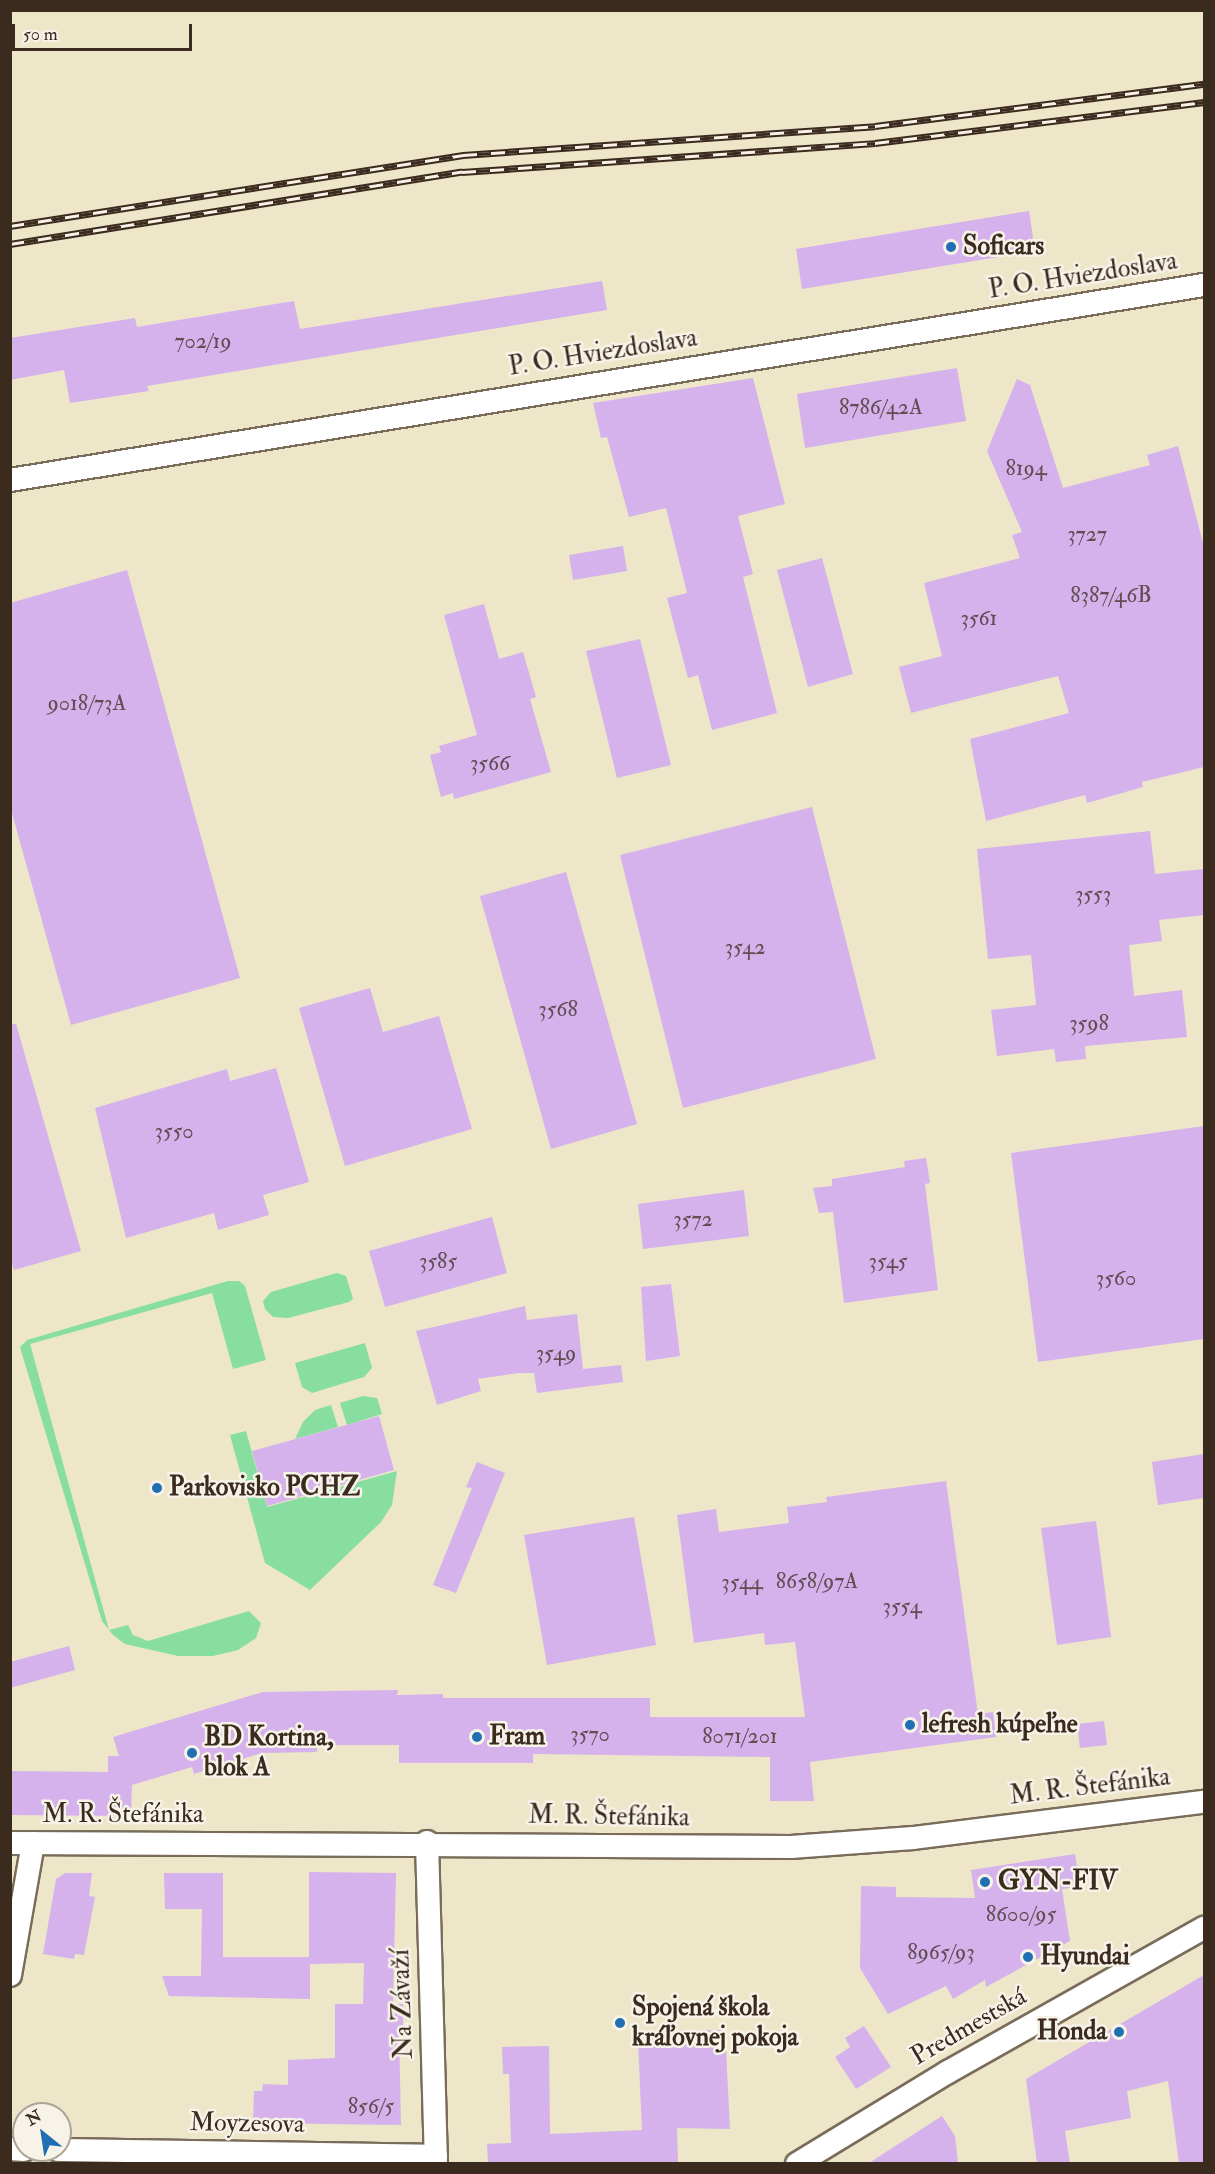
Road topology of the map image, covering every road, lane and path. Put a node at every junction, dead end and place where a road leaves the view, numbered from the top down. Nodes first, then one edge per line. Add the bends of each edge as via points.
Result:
1 (1204, 285) edge
2 (10, 480) edge
3 (1204, 1802) edge
4 (427, 1842) junction
5 (10, 1843) edge
6 (33, 1843) junction
7 (1204, 1928) edge
8 (10, 1975) edge
9 (72, 2150) edge
10 (436, 2160) edge
11 (797, 2163) edge

1 - 2 street, P. O. Hviezdoslava
3 - 4 street, M. R. Štefánika via 827,1846
4 - 6 street, M. R. Štefánika
4 - 10 street, Na Závaží
5 - 6 street, M. R. Štefánika
6 - 8 street
7 - 11 street, Predmestská via 1004,2039
9 - 10 street, Moyzesova

